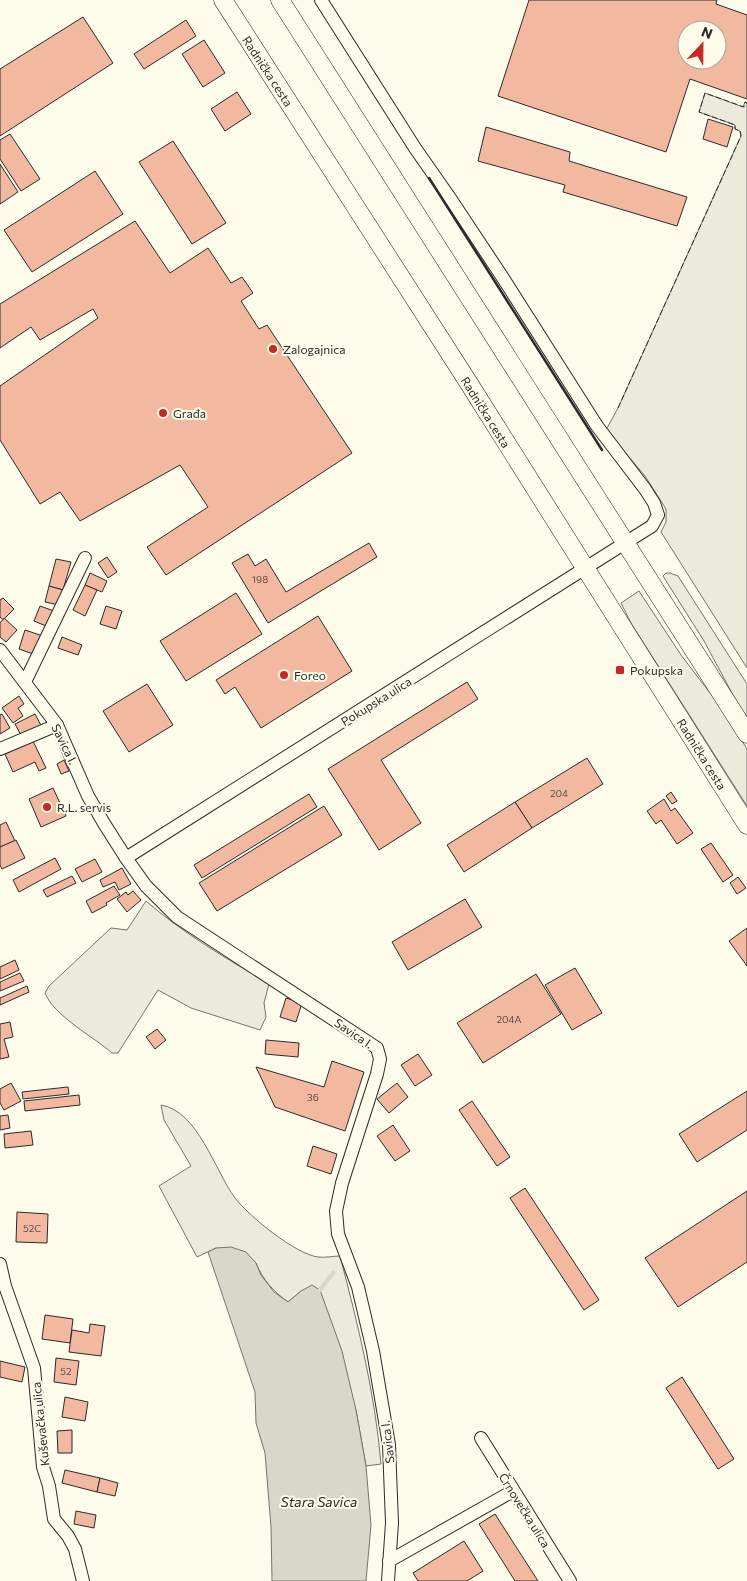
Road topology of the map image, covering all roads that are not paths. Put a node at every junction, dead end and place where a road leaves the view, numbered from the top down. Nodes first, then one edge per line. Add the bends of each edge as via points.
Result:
1 (223, 0) edge
2 (280, 0) edge
3 (321, 0) edge
4 (625, 543) junction
5 (85, 558) dead end
6 (584, 569) junction
7 (0, 650) edge
8 (25, 682) junction
9 (57, 725) junction
10 (747, 734) edge
11 (0, 749) edge
12 (747, 826) edge
13 (126, 858) junction
14 (0, 1264) edge
15 (481, 1438) dead end
16 (513, 1491) junction
17 (389, 1561) junction
18 (84, 1581) edge
19 (388, 1581) edge
20 (570, 1581) edge

1 - 6 main road, Radnička cesta
2 - 4 main road
3 - 4 street, Pokupska ulica via 597,426 654,503 658,515 655,523
4 - 6 street, Pokupska ulica
4 - 10 main road
5 - 8 street
6 - 12 main road, Radnička cesta
6 - 13 street, Pokupska ulica
7 - 8 street, Savica I.
8 - 9 street, Savica I.
9 - 11 street
9 - 13 street, Savica I. via 88,796
13 - 17 street, Savica I. via 146,886 177,917 377,1048 380,1059 377,1074 336,1211 338,1234 358,1287 373,1351 389,1445 392,1523
14 - 18 street, Kuševačka ulica via 34,1368 44,1467 54,1519 75,1549
15 - 16 street, Črnovečka ulica
16 - 17 street
16 - 20 street, Črnovečka ulica
17 - 19 street, Savica I.

